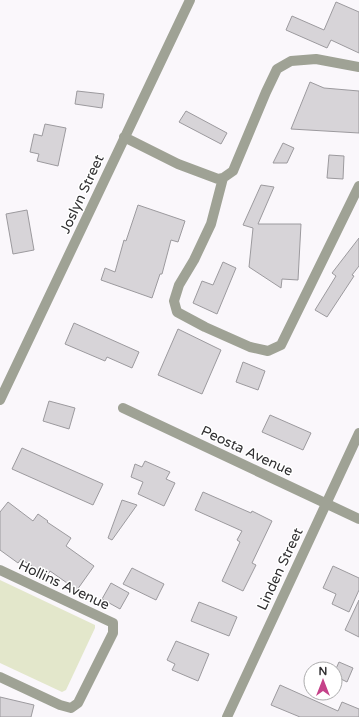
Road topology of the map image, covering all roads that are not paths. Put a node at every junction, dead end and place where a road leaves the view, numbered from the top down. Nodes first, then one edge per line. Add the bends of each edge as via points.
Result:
1 (190, 0) edge
2 (359, 67) edge
3 (124, 137) junction
4 (223, 178) junction
5 (359, 186) edge
6 (0, 400) edge
7 (123, 408) dead end
8 (359, 433) edge
9 (326, 503) junction
10 (359, 519) edge
11 (0, 570) edge
12 (0, 677) edge
13 (226, 717) edge

1 - 3 street, Joslyn Street
2 - 4 street via 316,59 291,61 277,69 233,171
3 - 4 street via 178,164 218,179
3 - 6 street, Joslyn Street
4 - 5 street via 211,224 179,285 174,301 177,312 205,327 250,347 268,351 281,345
7 - 9 street, Peosta Avenue
8 - 9 street, Linden Street
9 - 10 street, Peosta Avenue
9 - 13 street, Linden Street
11 - 12 street, Hollins Avenue via 113,623 113,633 78,703 71,708

